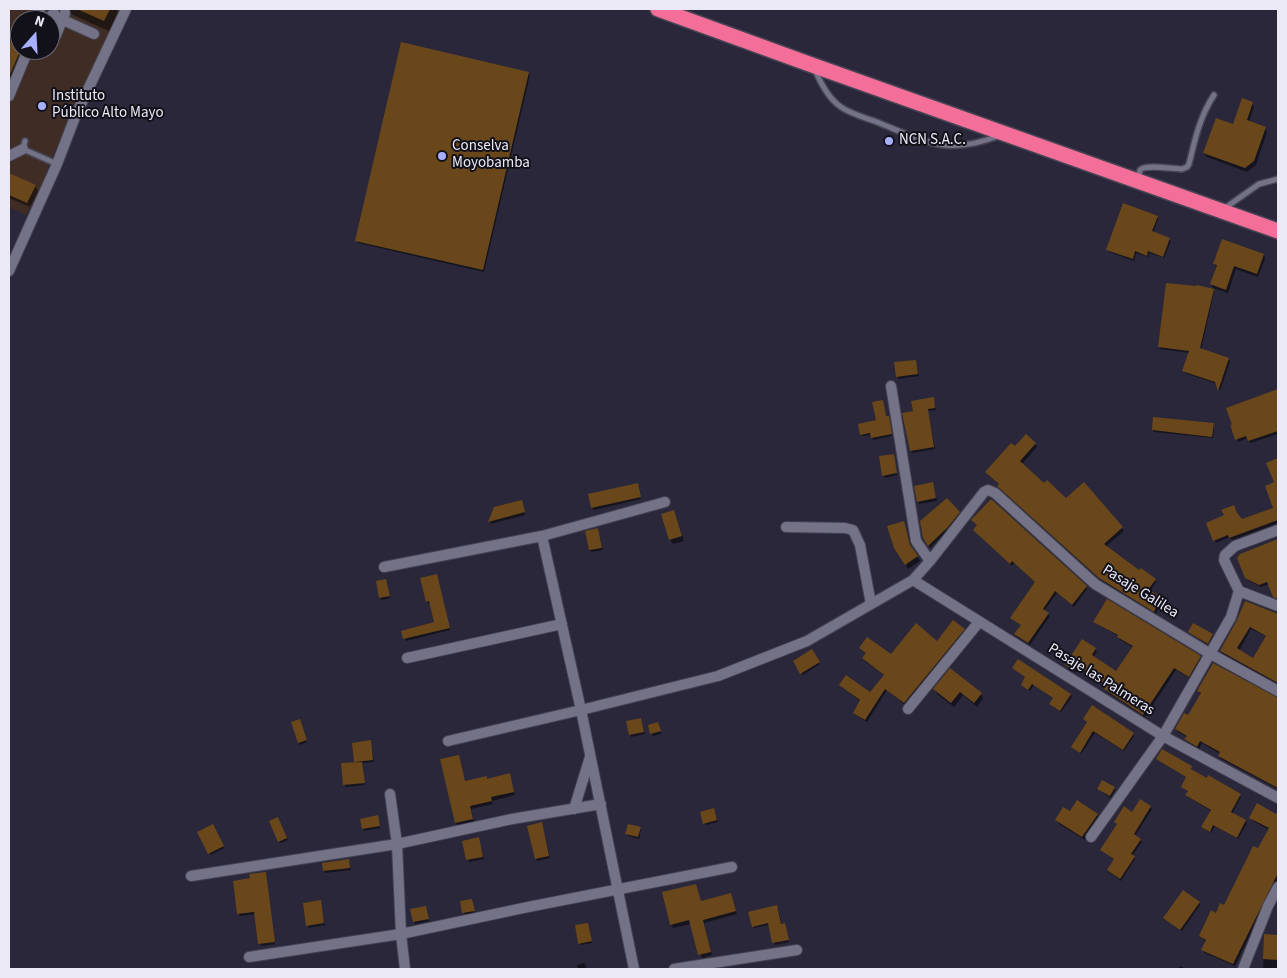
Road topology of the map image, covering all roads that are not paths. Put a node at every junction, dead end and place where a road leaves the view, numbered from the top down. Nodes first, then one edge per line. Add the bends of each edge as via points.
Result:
1 (126, 9) edge
2 (658, 9) edge
3 (60, 19) edge
4 (94, 34) dead end
5 (24, 60) edge
6 (812, 66) junction
7 (1214, 95) dead end
8 (9, 96) edge
9 (1004, 134) junction
10 (24, 145) joint
11 (9, 156) edge
12 (57, 164) junction
13 (1278, 179) edge
14 (1137, 181) junction
15 (1221, 211) junction
16 (1278, 231) edge
17 (9, 271) edge
18 (891, 386) dead end
19 (665, 502) dead end
20 (786, 527) dead end
21 (1278, 530) edge
22 (542, 536) junction
23 (930, 561) junction
24 (384, 568) dead end
25 (913, 580) junction
26 (1239, 591) junction
27 (871, 604) junction
28 (1278, 606) edge
29 (978, 622) junction
30 (562, 624) junction
31 (1209, 653) junction
32 (408, 658) dead end
33 (1278, 691) edge
34 (908, 709) dead end
35 (580, 710) junction
36 (1163, 736) junction
37 (448, 741) dead end
38 (590, 756) junction
39 (390, 794) dead end
40 (1278, 798) edge
41 (600, 804) junction
42 (574, 809) junction
43 (1091, 837) dead end
44 (397, 844) junction
45 (732, 867) dead end
46 (191, 876) dead end
47 (1278, 887) edge
48 (618, 889) junction
49 (401, 934) junction
50 (797, 950) dead end
51 (248, 957) dead end
52 (405, 969) edge
53 (634, 969) edge
54 (674, 969) edge
55 (1243, 969) edge

1 - 12 street
2 - 6 highway
3 - 4 street
5 - 8 street
6 - 9 highway
6 - 9 lane via 824,88 842,108 922,140 961,146
7 - 14 lane via 1206,106 1187,167 1144,168
9 - 14 highway
10 - 11 street
10 - 12 lane
12 - 17 street
13 - 15 lane via 1259,184
14 - 15 highway
15 - 16 highway
18 - 23 street via 916,541
19 - 22 street
20 - 27 street via 853,530 860,545
21 - 26 street via 1228,550 1224,560
22 - 24 street
22 - 30 street
23 - 25 street
23 - 31 street, Pasaje Galilea via 984,492 995,492 1095,584
25 - 27 street
25 - 29 street, Pasaje las Palmeras
26 - 28 street
26 - 31 street via 1231,617
27 - 35 street via 807,641 718,676
29 - 34 street
29 - 36 street, Pasaje las Palmeras
30 - 32 street
30 - 35 street
31 - 33 street, Pasaje Galilea
31 - 36 street
35 - 37 street
35 - 38 street
36 - 40 street, Pasaje las Palmeras
36 - 43 street
38 - 41 street
38 - 42 street
39 - 44 street
41 - 42 street
41 - 48 street
42 - 44 street
44 - 46 street
44 - 49 street
45 - 48 street
47 - 55 street
48 - 49 street
48 - 53 street
49 - 51 street
49 - 52 street
50 - 54 street

